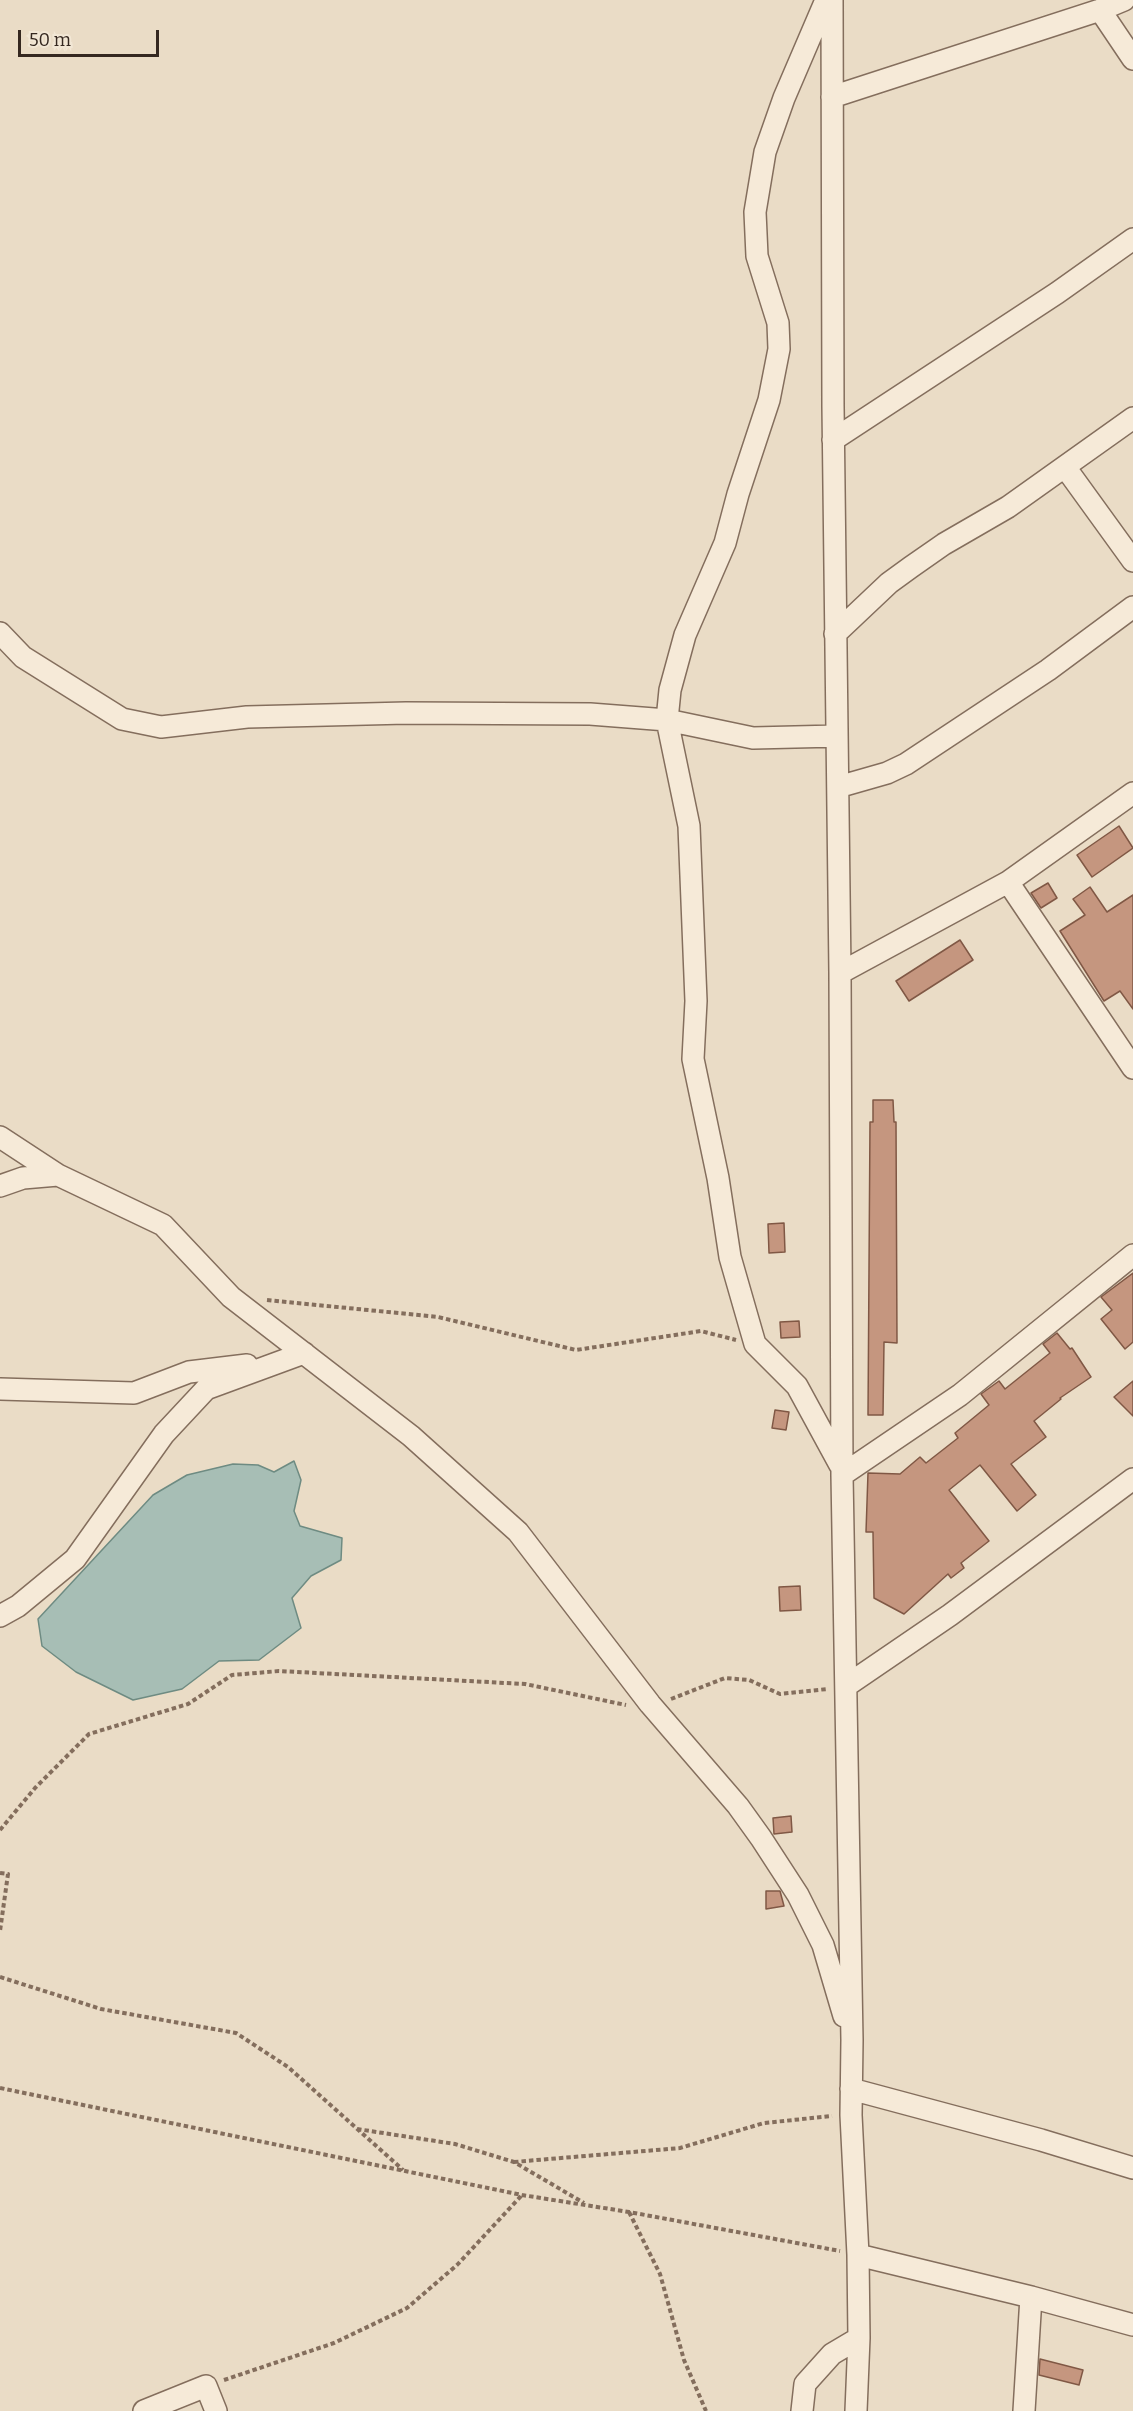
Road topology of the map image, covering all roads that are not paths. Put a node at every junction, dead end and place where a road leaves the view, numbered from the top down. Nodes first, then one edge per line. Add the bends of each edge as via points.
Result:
1 (826, 0) edge
2 (832, 0) edge
3 (1124, 0) edge
4 (1100, 10) junction
5 (1133, 59) edge
6 (832, 97) junction
7 (1133, 239) edge
8 (1133, 418) edge
9 (833, 440) junction
10 (1065, 467) junction
11 (1133, 561) edge
12 (1133, 607) edge
13 (0, 633) edge
14 (836, 634) junction
15 (0, 648) edge
16 (22, 657) junction
17 (667, 720) junction
18 (837, 736) junction
19 (838, 787) junction
20 (1130, 802) edge
21 (1008, 882) junction
22 (840, 973) junction
23 (1133, 1068) edge
24 (0, 1137) edge
25 (58, 1175) junction
26 (0, 1186) edge
27 (1133, 1255) edge
28 (304, 1353) junction
29 (282, 1362) junction
30 (0, 1389) edge
31 (842, 1472) junction
32 (1133, 1479) edge
33 (0, 1616) edge
34 (846, 1686) junction
35 (852, 2040) junction
36 (851, 2089) junction
37 (1133, 2168) edge
38 (858, 2255) junction
39 (1031, 2297) junction
40 (1133, 2325) edge
41 (859, 2338) junction
42 (144, 2411) edge
43 (216, 2411) edge
44 (802, 2411) edge
45 (856, 2411) edge
46 (1024, 2411) edge

1 - 17 street via 765,152 755,212 757,256 778,323 779,349 769,400 725,543 685,635 670,690
2 - 6 street
3 - 4 street
4 - 5 street
4 - 6 street
6 - 9 street
7 - 9 street
8 - 10 street
9 - 14 street
10 - 11 street
10 - 14 street via 889,583
12 - 19 street via 1048,670 906,764
13 - 16 street
14 - 18 street
15 - 16 street
16 - 17 street via 122,718 161,727 247,717 406,713 590,714
17 - 18 street via 753,738
17 - 31 street via 688,826 696,1001 693,1059 730,1257 755,1344 797,1386
18 - 19 street
19 - 22 street
20 - 21 street
21 - 22 street
21 - 23 street
22 - 31 street
24 - 25 street
25 - 26 street via 23,1178
25 - 28 street via 163,1226 231,1296
27 - 31 street via 960,1395
28 - 29 street
28 - 35 street via 411,1436 518,1532 650,1704 738,1806 798,1895 822,1946
29 - 30 street via 189,1372 134,1393
29 - 33 street via 206,1389 164,1434 75,1559
31 - 34 street
32 - 34 street via 950,1615
34 - 35 street
35 - 36 street
36 - 37 street
36 - 38 street
38 - 39 street
38 - 41 street
39 - 40 street
39 - 46 street
41 - 44 street via 832,2354 805,2384
41 - 45 street
42 - 43 street via 206,2386

